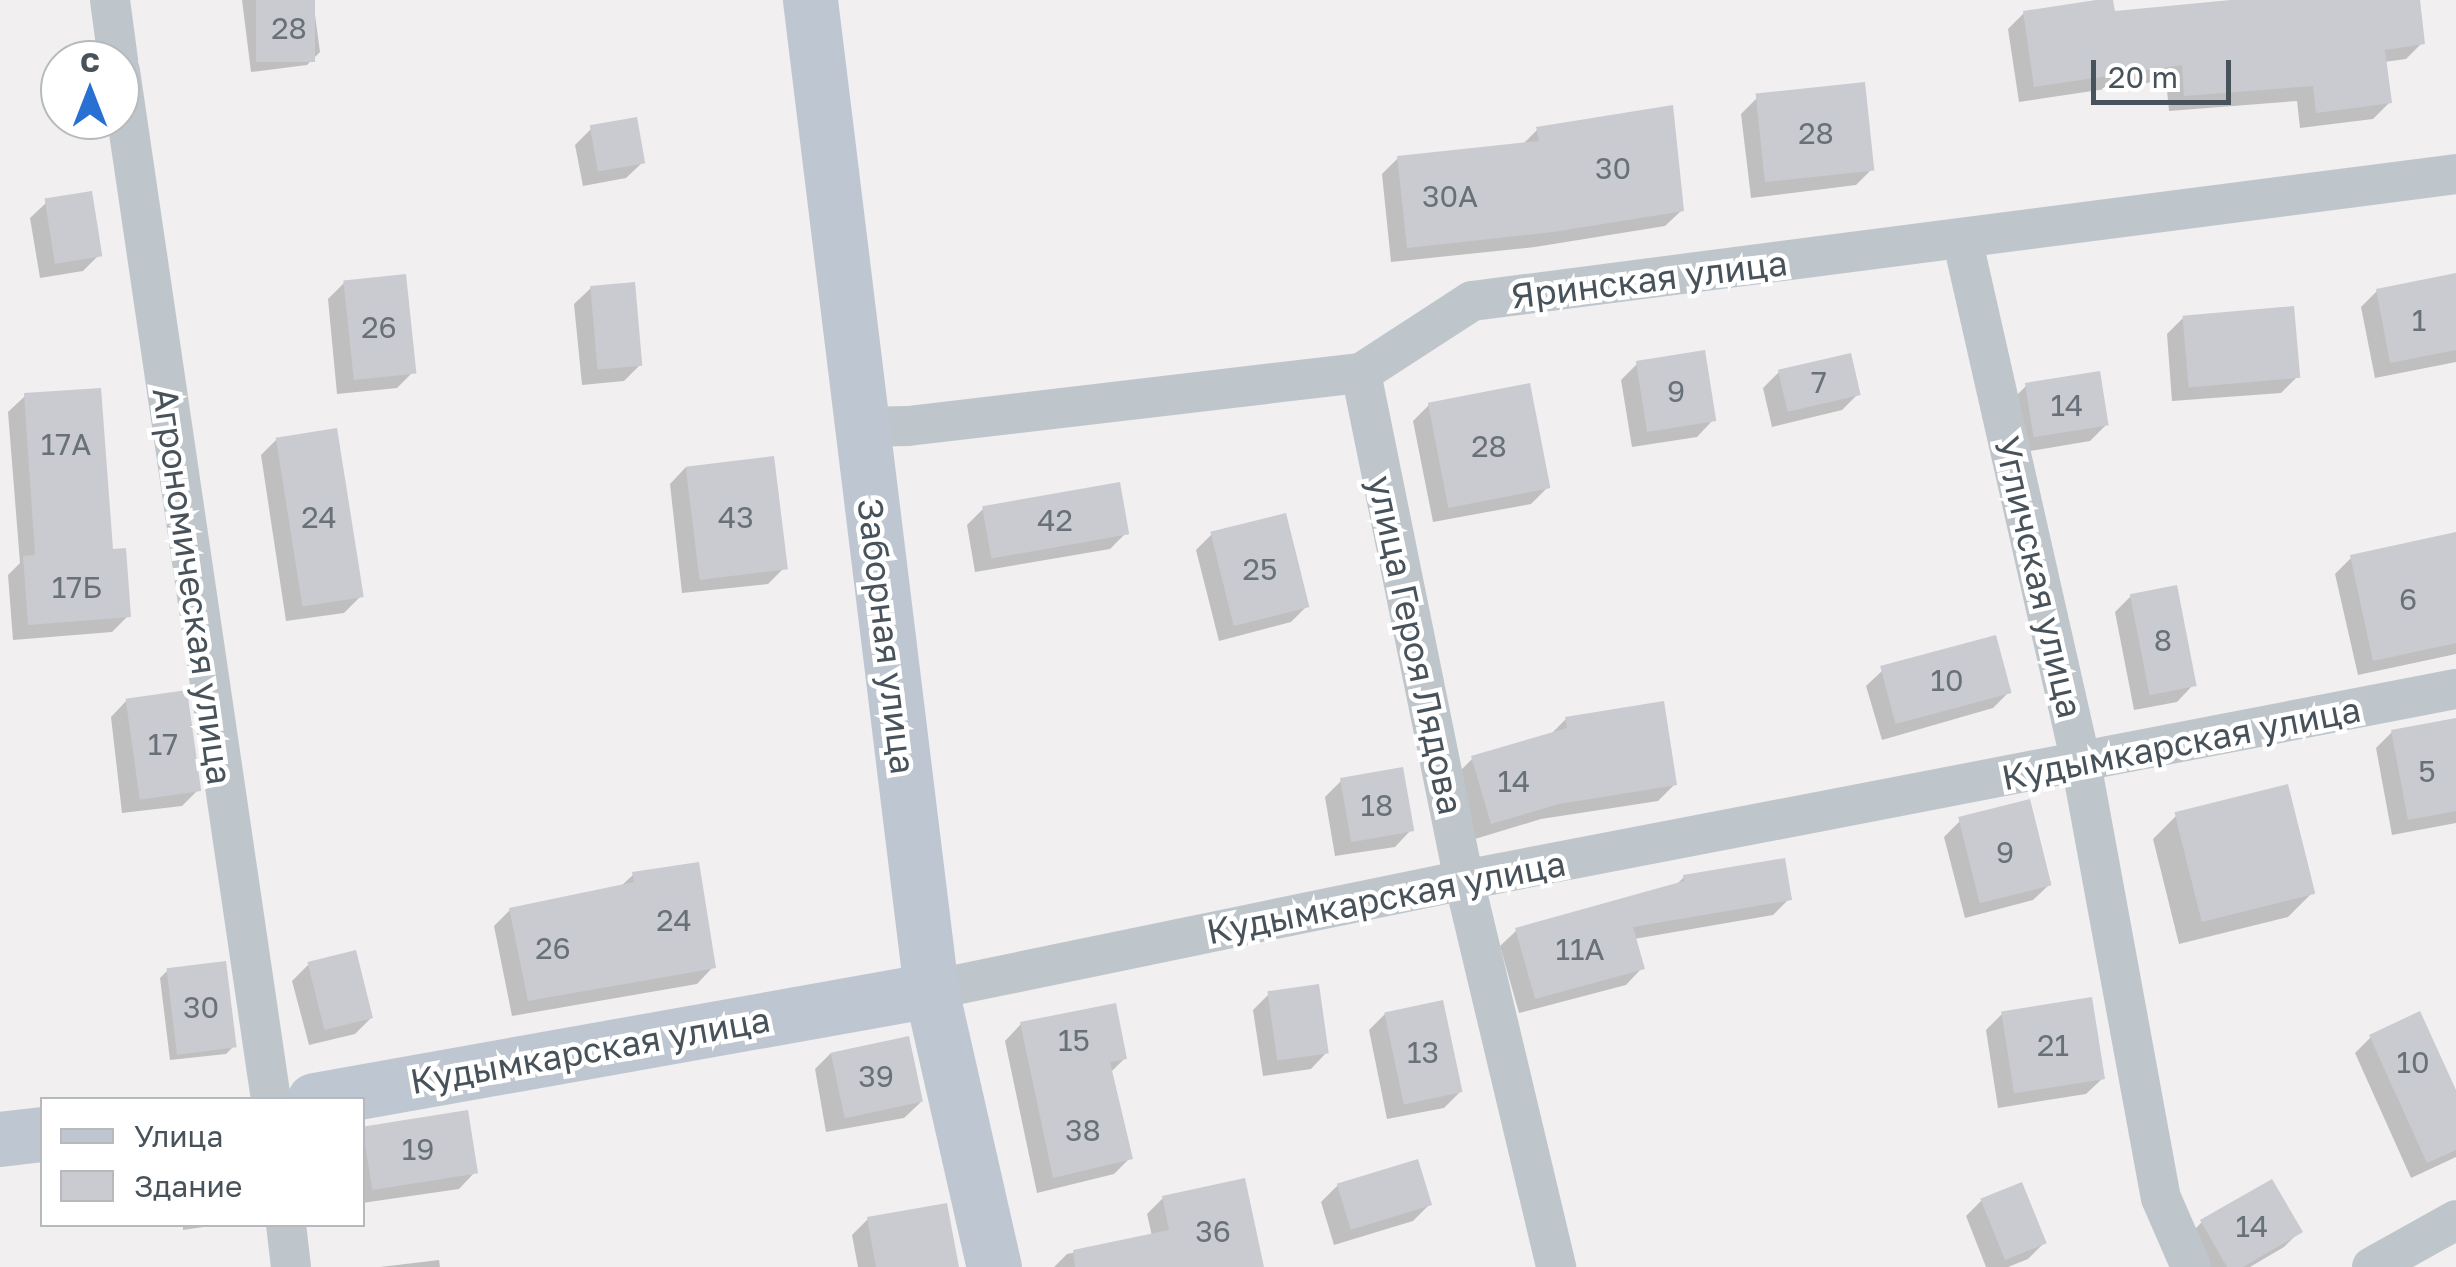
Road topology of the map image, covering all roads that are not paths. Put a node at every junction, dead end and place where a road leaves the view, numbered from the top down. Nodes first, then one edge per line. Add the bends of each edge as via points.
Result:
1 (110, 0) edge
2 (810, 0) edge
3 (115, 40) edge
4 (130, 140) edge
5 (2456, 174) edge
6 (1962, 238) junction
7 (1361, 373) junction
8 (861, 427) junction
9 (2456, 689) edge
10 (2081, 763) junction
11 (1464, 880) junction
12 (931, 990) junction
13 (271, 1097) edge
14 (331, 1097) edge
15 (40, 1134) edge
16 (0, 1139) edge
17 (2456, 1220) edge
18 (286, 1227) edge
19 (292, 1267) edge
20 (994, 1267) edge
21 (1556, 1267) edge
22 (2191, 1267) edge
23 (2372, 1267) edge

1 - 3 street
2 - 8 street, Заборная улица
4 - 13 street, Агрономическая улица
5 - 6 street, Яринская улица
6 - 7 street, Яринская улица via 1472,301
6 - 10 street, Угличская улица
7 - 8 street, Яринская улица
7 - 11 street, улица Героя Лядова
8 - 12 street, Заборная улица
9 - 10 street, Кудымкарская улица
10 - 11 street, Кудымкарская улица
10 - 22 street, Угличская улица via 2162,1198
11 - 12 street, Кудымкарская улица
11 - 21 street, улица Героя Лядова
12 - 14 street, Кудымкарская улица
12 - 20 street, Заборная улица
15 - 16 street
17 - 23 street
18 - 19 street

